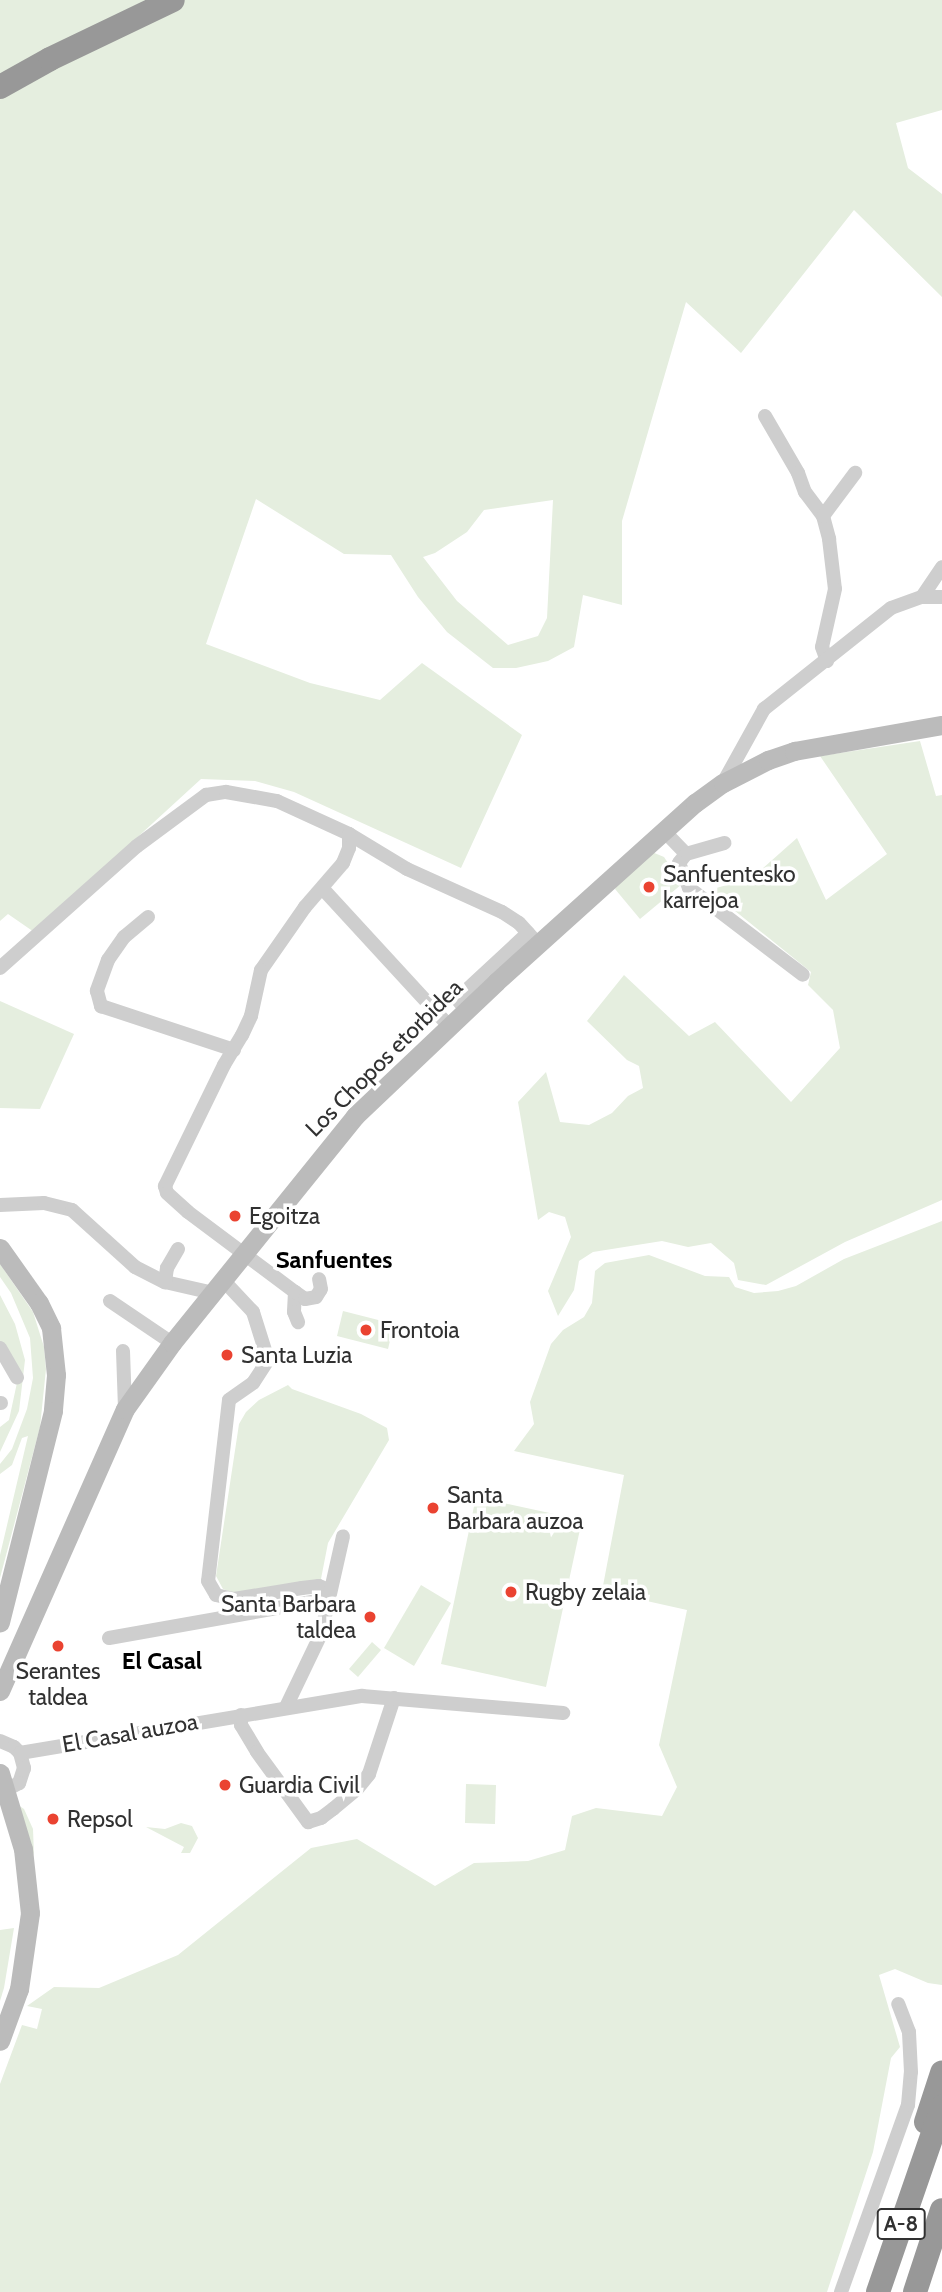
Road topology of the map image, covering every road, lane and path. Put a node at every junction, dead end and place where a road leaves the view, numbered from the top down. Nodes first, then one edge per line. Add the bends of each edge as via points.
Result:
1 (173, 0) edge
2 (50, 59) junction
3 (0, 78) edge
4 (0, 87) edge
5 (765, 416) dead end
6 (855, 473) dead end
7 (823, 516) junction
8 (942, 566) edge
9 (922, 597) junction
10 (942, 597) edge
11 (827, 661) junction
12 (942, 725) edge
13 (723, 783) junction
14 (663, 830) junction
15 (349, 834) junction
16 (724, 843) dead end
17 (686, 854) junction
18 (323, 890) junction
19 (148, 917) dead end
20 (533, 939) junction
21 (0, 968) edge
22 (803, 975) dead end
23 (449, 1026) junction
24 (234, 1050) junction
25 (0, 1205) edge
26 (0, 1248) edge
27 (178, 1249) dead end
28 (242, 1255) junction
29 (319, 1279) dead end
30 (165, 1282) junction
31 (218, 1286) junction
32 (295, 1292) junction
33 (110, 1301) dead end
34 (298, 1322) dead end
35 (172, 1343) junction
36 (0, 1348) edge
37 (123, 1351) dead end
38 (16, 1378) dead end
39 (125, 1409) junction
40 (343, 1536) dead end
41 (328, 1595) junction
42 (0, 1622) edge
43 (108, 1638) dead end
44 (8, 1657) edge
45 (0, 1691) edge
46 (394, 1698) junction
47 (286, 1707) junction
48 (563, 1713) dead end
49 (241, 1715) junction
50 (0, 1741) edge
51 (20, 1753) junction
52 (0, 1773) edge
53 (3, 1793) edge
54 (898, 2004) dead end
55 (2, 2036) edge
56 (942, 2073) edge
57 (942, 2107) edge
58 (923, 2155) junction
59 (942, 2210) edge
60 (938, 2233) edge
61 (841, 2292) edge
62 (878, 2292) edge
63 (915, 2292) edge

1 - 2 highway
2 - 3 highway
2 - 4 highway
5 - 7 street via 805,492
6 - 7 street
7 - 11 street via 835,589 822,646
8 - 9 street
9 - 10 street
9 - 11 street via 880,615
11 - 13 street via 764,709
12 - 13 street, Los Chopos etorbidea via 794,751
13 - 14 street, Los Chopos etorbidea
14 - 17 street
14 - 20 street, Los Chopos etorbidea
15 - 18 street via 343,863
15 - 20 street via 407,869 502,912
15 - 21 street via 277,801 226,792 206,795 137,846
16 - 17 street
17 - 22 street via 679,863 689,888
18 - 23 street
18 - 24 street via 305,907 261,970 251,1016
19 - 24 street via 124,937 108,960 97,991 101,1006
20 - 23 street, Los Chopos etorbidea
23 - 28 street, Los Chopos etorbidea via 355,1116
24 - 28 street via 165,1186 173,1200
25 - 30 street via 44,1203 72,1210 135,1267
26 - 42 street via 51,1328 56,1375 52,1411
27 - 30 street
28 - 31 street, Los Chopos etorbidea
28 - 32 street
29 - 32 street via 321,1289 316,1297 305,1298
30 - 31 street
31 - 35 street, Los Chopos etorbidea
31 - 41 street via 253,1312 268,1360 253,1383 229,1400 208,1581 216,1595 234,1599 319,1586
32 - 34 street
33 - 35 street
35 - 39 street, Los Chopos etorbidea
36 - 38 street
37 - 39 street
39 - 44 street, Los Chopos etorbidea
40 - 41 street
41 - 43 street
41 - 47 street via 321,1634
44 - 45 street, Los Chopos etorbidea
46 - 47 street, El Casal auzoa via 362,1696
46 - 48 street, El Casal auzoa
46 - 49 street via 369,1774 333,1809 308,1822 257,1752 241,1725
47 - 49 street, El Casal auzoa
49 - 51 street, El Casal auzoa
50 - 51 street
51 - 53 street via 22,1776
52 - 53 street
53 - 55 street via 27,1870 30,1913 19,1989
54 - 61 street via 909,2032 908,2105
56 - 58 highway via 926,2119
57 - 58 highway, A-8
58 - 62 highway, A-8
59 - 60 highway, A-8
60 - 63 highway, A-8

